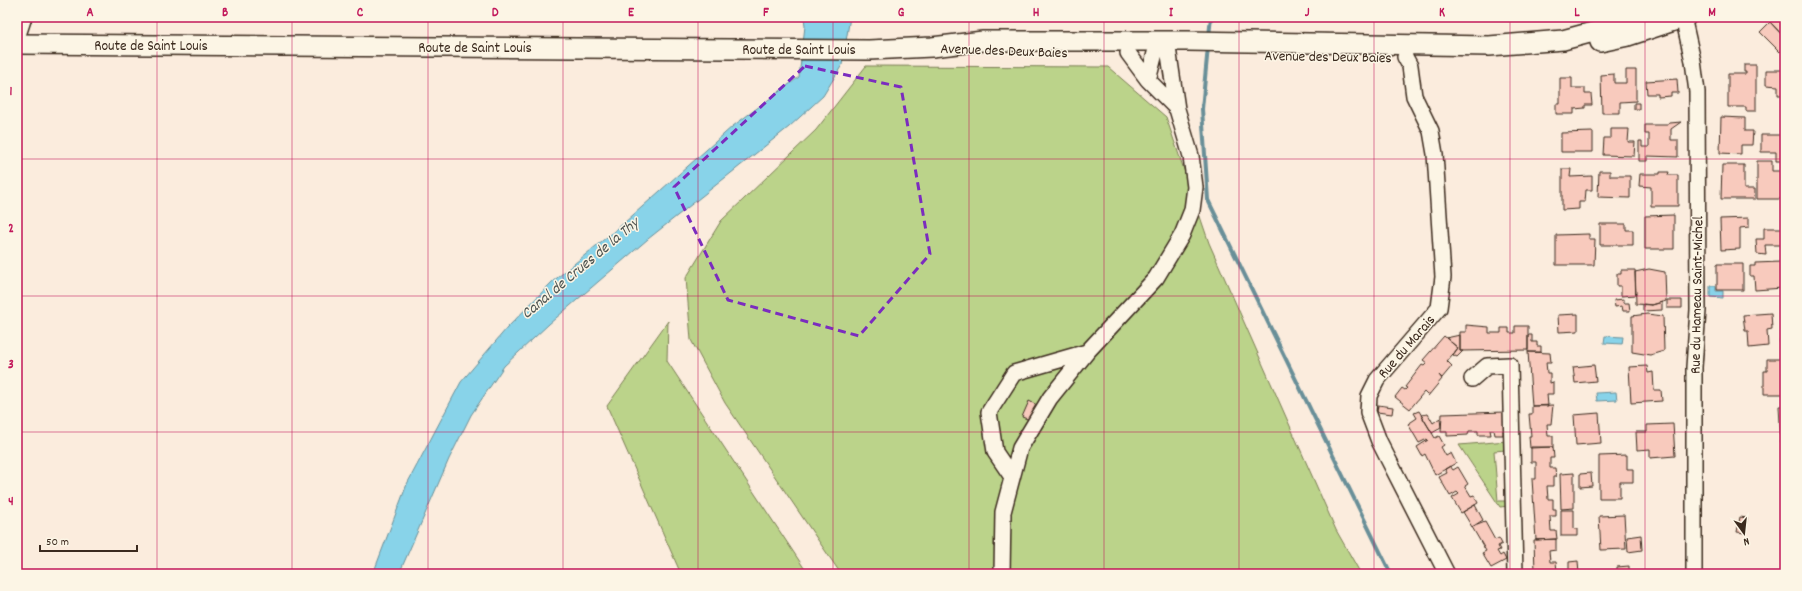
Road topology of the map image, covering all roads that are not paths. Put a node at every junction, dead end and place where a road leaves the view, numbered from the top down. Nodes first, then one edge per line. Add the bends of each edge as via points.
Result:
1 (24, 17) edge
2 (1640, 17) edge
3 (1684, 17) edge
4 (17, 38) edge
5 (17, 44) edge
6 (932, 48) junction
7 (1173, 48) junction
8 (1223, 48) junction
9 (1128, 53) junction
10 (1405, 57) junction
11 (1148, 80) junction
12 (1177, 109) junction
13 (1086, 352) junction
14 (1472, 379) dead end
15 (1012, 477) junction
16 (1002, 574) edge
17 (1447, 574) edge
18 (1515, 574) edge
19 (1694, 574) edge

1 - 4 street
2 - 8 main road, Avenue des Deux Baies via 1563,40 1489,46
3 - 10 main road, Avenue des Deux Baies via 1628,36 1574,49 1470,57
3 - 19 street, Rue du Hameau Saint-Michel via 1697,92 1698,305 1694,367
5 - 6 main road, Route de Saint Louis via 869,50
6 - 7 main road, Avenue des Deux Baies via 983,41
6 - 9 main road, Avenue des Deux Baies
7 - 8 main road, Avenue des Deux Baies
7 - 9 main road, Avenue des Deux Baies
7 - 11 street
7 - 12 street
8 - 10 main road, Avenue des Deux Baies
9 - 11 street
10 - 17 street, Rue du Marais via 1410,66 1414,96 1431,131 1435,154 1443,277 1439,308 1377,380 1369,396 1368,412 1379,441
11 - 12 street
12 - 13 street via 1190,156 1195,187 1192,210 1182,235 1156,278
13 - 15 street via 1050,398 1020,448
13 - 15 street via 1014,373 989,412 995,452
14 - 18 street via 1487,366 1510,365
15 - 16 street via 1003,512

